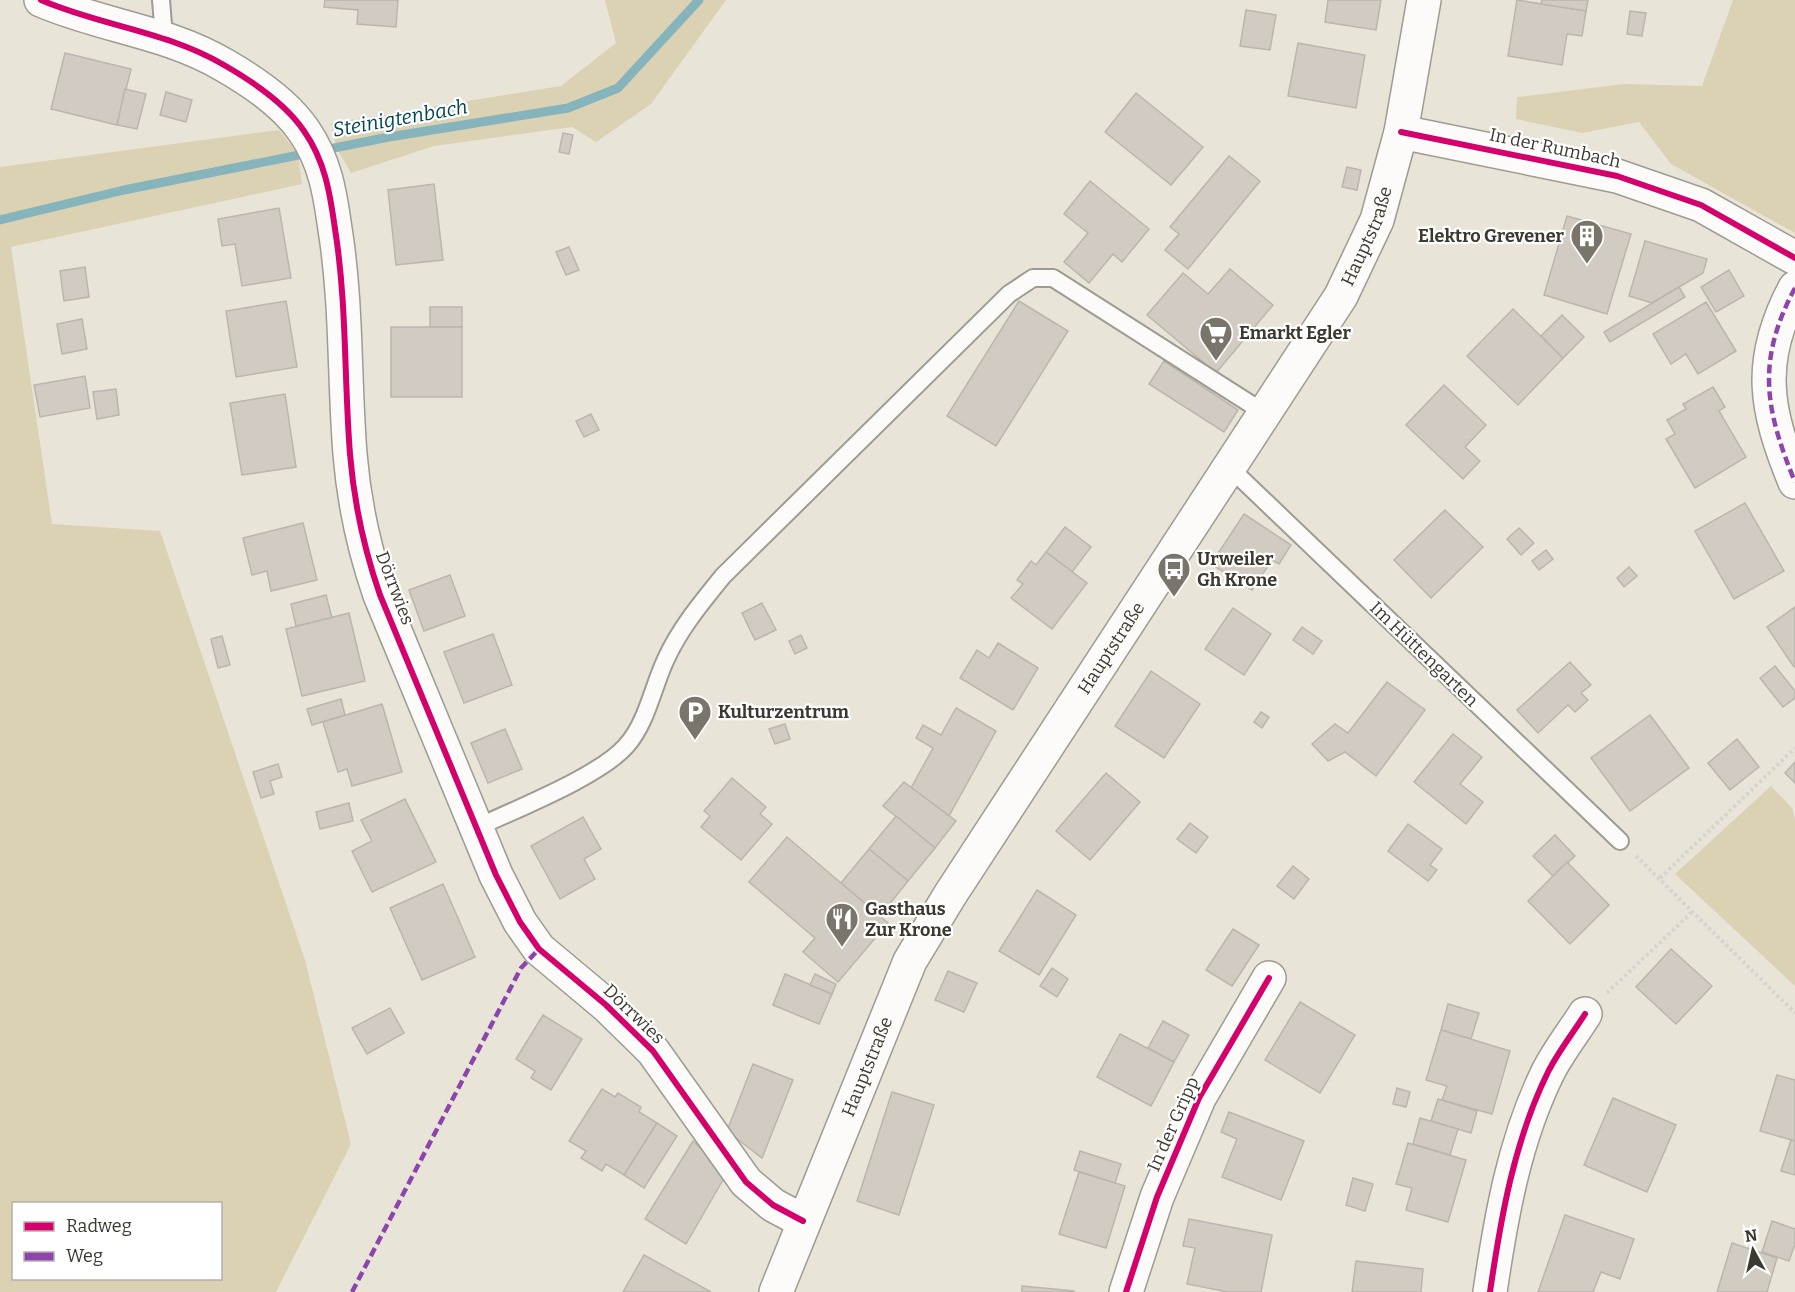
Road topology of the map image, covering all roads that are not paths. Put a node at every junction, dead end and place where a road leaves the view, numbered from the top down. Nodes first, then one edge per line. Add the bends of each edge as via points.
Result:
1 (41, 0) edge
2 (161, 0) edge
3 (1424, 0) edge
4 (164, 37) junction
5 (1401, 132) junction
6 (1795, 258) edge
7 (1795, 288) edge
8 (1263, 412) junction
9 (1228, 466) junction
10 (1795, 482) edge
11 (478, 827) junction
12 (1620, 841) road end
13 (1269, 978) dead end
14 (1585, 1014) road end
15 (803, 1221) junction
16 (776, 1292) edge
17 (1126, 1292) edge
18 (1490, 1292) edge

1 - 4 street, Dörrwies
2 - 4 lane
3 - 5 street, Hauptstraße
4 - 11 street, Dörrwies via 224,65 281,105 303,129 318,155 342,270 350,452 354,498 366,554
5 - 6 street, In der Rumbach via 1617,176 1701,205
5 - 8 street, Hauptstraße via 1377,220 1341,297
7 - 10 street via 1771,347 1768,388 1776,436
8 - 9 street, Hauptstraße
8 - 11 lane via 1053,278 1033,278 1009,294 723,576 690,617 666,657 627,746 603,766
9 - 12 lane, Im Hüttengarten
9 - 15 street, Hauptstraße via 910,961
11 - 15 street, Dörrwies via 496,875 539,949 653,1051 746,1182 773,1205
13 - 17 street, In der Gripp via 1199,1098 1157,1197
14 - 18 street via 1548,1072 1516,1154
15 - 16 street, Hauptstraße

